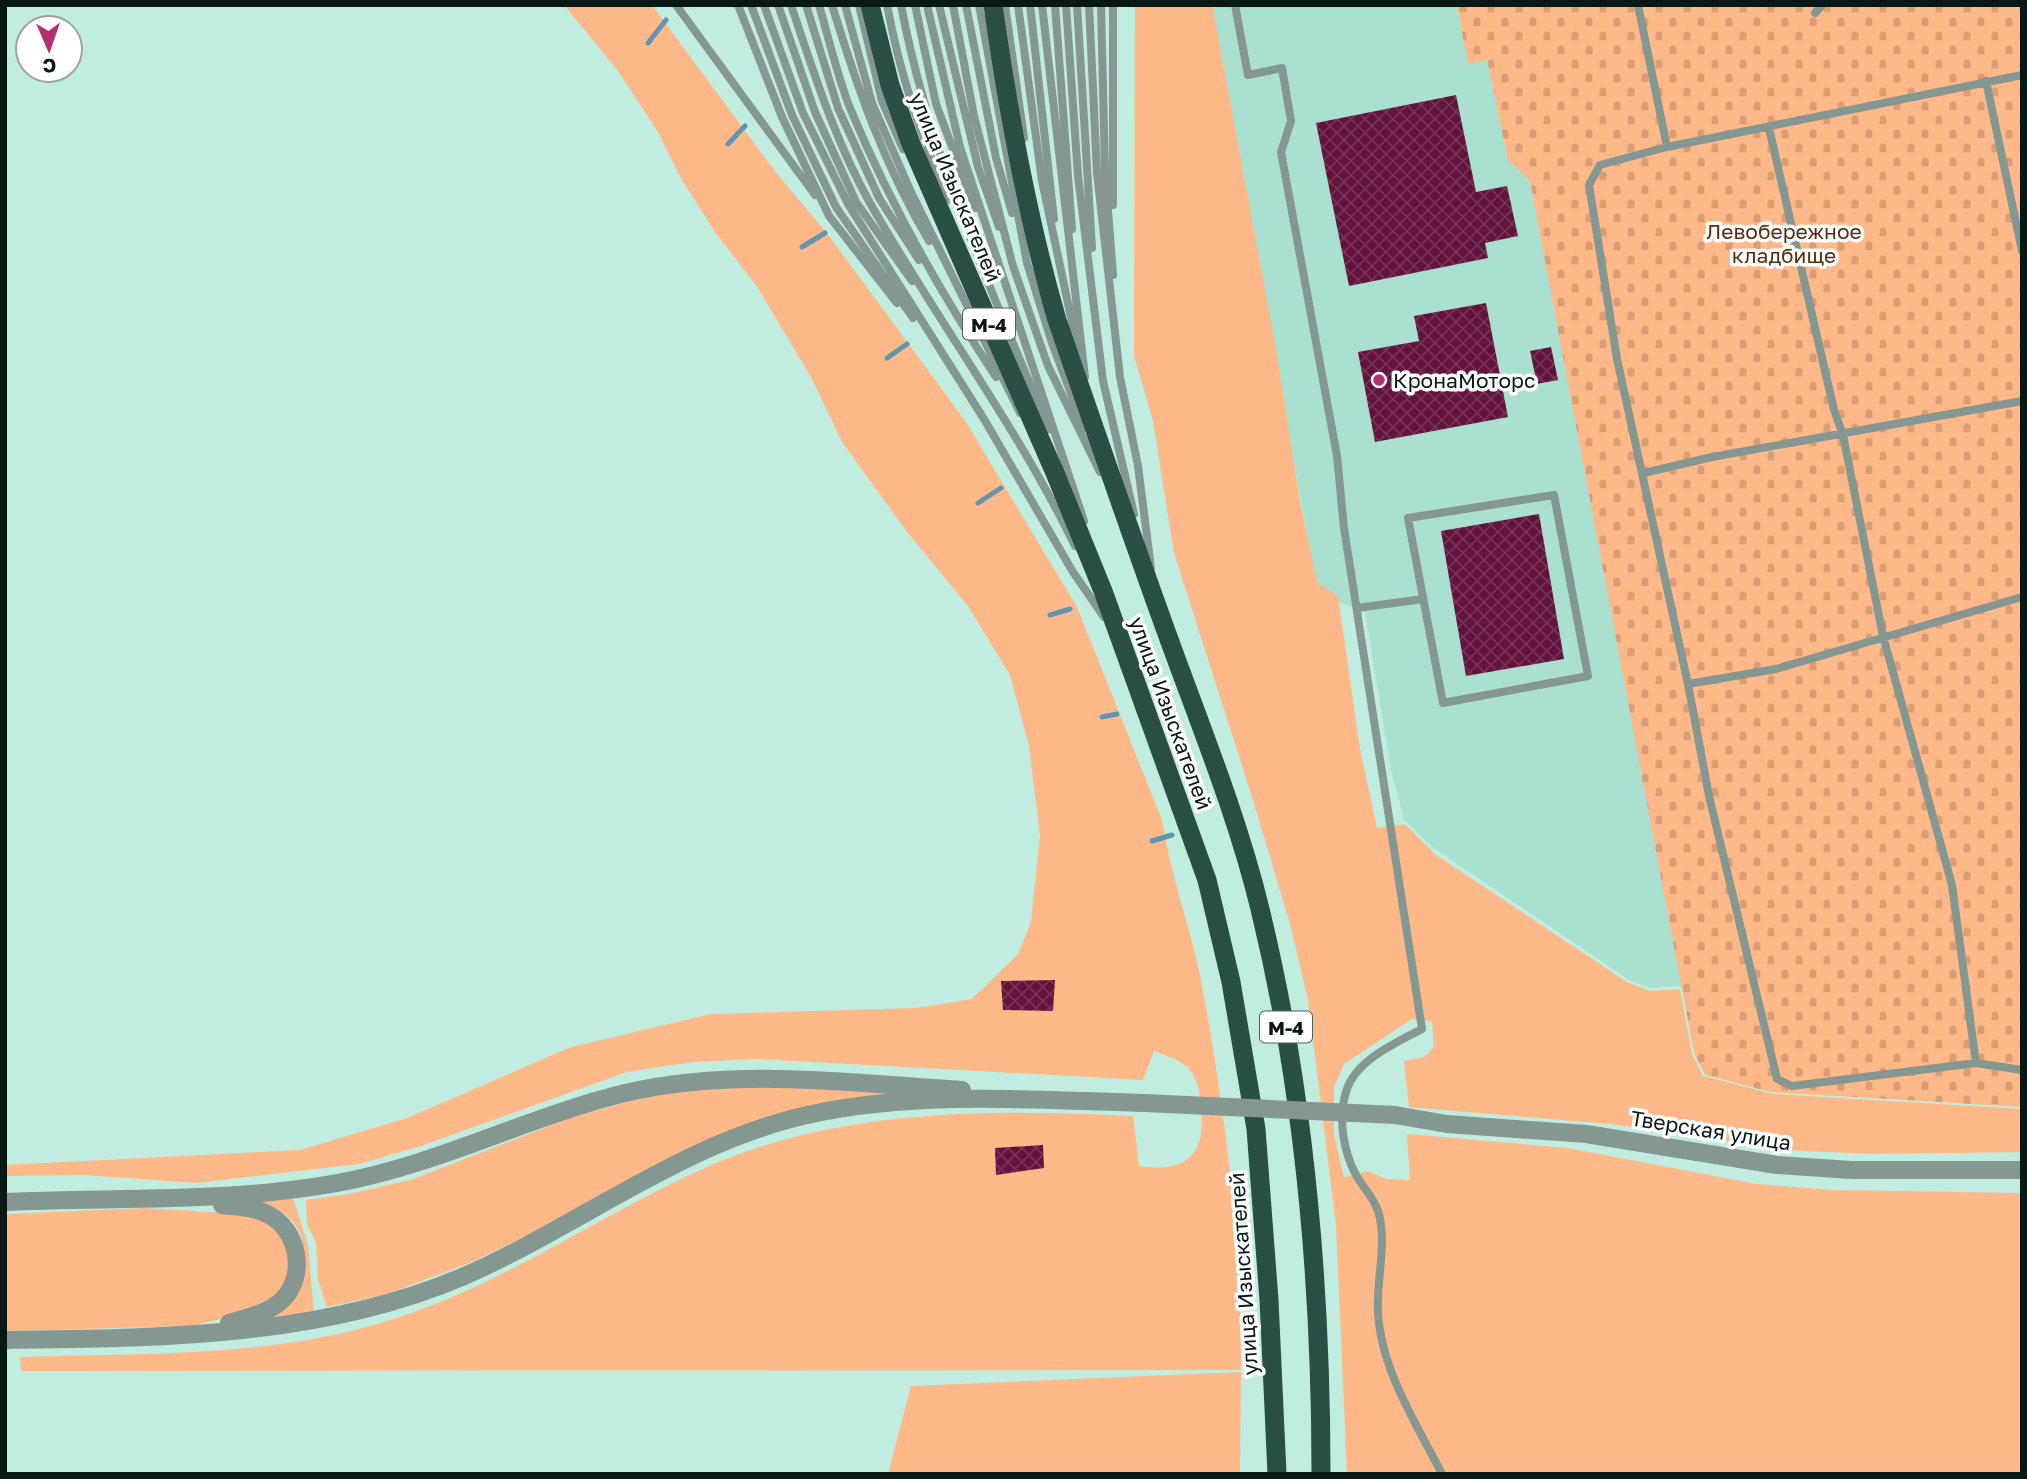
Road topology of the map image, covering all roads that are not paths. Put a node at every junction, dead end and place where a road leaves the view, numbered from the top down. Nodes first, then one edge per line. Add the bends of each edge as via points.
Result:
1 (676, 5) edge
2 (738, 5) edge
3 (751, 5) edge
4 (764, 5) edge
5 (778, 5) edge
6 (791, 5) edge
7 (806, 5) edge
8 (819, 5) edge
9 (832, 5) edge
10 (845, 5) edge
11 (859, 5) edge
12 (870, 5) edge
13 (887, 5) edge
14 (901, 5) edge
15 (915, 5) edge
16 (927, 5) edge
17 (939, 5) edge
18 (953, 5) edge
19 (966, 5) edge
20 (979, 5) edge
21 (993, 5) edge
22 (1005, 5) edge
23 (1017, 5) edge
24 (1030, 5) edge
25 (1042, 5) edge
26 (1055, 5) edge
27 (1066, 5) edge
28 (1077, 5) edge
29 (1089, 5) edge
30 (1101, 5) edge
31 (1113, 5) edge
32 (1235, 5) edge
33 (1637, 5) edge
34 (1822, 5) edge
35 (1815, 13) dead end
36 (2022, 75) edge
37 (1986, 81) junction
38 (1769, 128) junction
39 (1667, 147) junction
40 (829, 216) junction
41 (968, 237) junction
42 (2022, 251) edge
43 (1112, 260) junction
44 (1013, 266) junction
45 (1000, 269) junction
46 (1043, 269) junction
47 (1075, 285) junction
48 (966, 288) junction
49 (957, 318) junction
50 (923, 331) junction
51 (953, 340) junction
52 (1116, 344) junction
53 (1099, 346) junction
54 (950, 366) junction
55 (1086, 395) junction
56 (2022, 401) edge
57 (1014, 403) junction
58 (1843, 435) junction
59 (1055, 473) junction
60 (1644, 473) junction
61 (1105, 481) junction
62 (1076, 493) junction
63 (1103, 592) junction
64 (2022, 597) edge
65 (1154, 599) junction
66 (1423, 599) junction
67 (1357, 608) junction
68 (1883, 636) junction
69 (1120, 640) junction
70 (1688, 684) junction
71 (1976, 1063) junction
72 (2022, 1070) edge
73 (1145, 1102) junction
74 (2022, 1170) edge
75 (165, 1200) junction
76 (5, 1202) edge
77 (167, 1335) junction
78 (5, 1340) edge
79 (1277, 1474) edge
80 (1321, 1474) edge
81 (1442, 1474) edge

1 - 40 lane
2 - 40 lane via 782,117
3 - 50 lane via 792,115 836,207
4 - 54 lane via 803,113 848,204
5 - 51 lane via 815,112 856,202
6 - 51 lane via 826,110 869,201
7 - 49 lane via 838,108 879,198
8 - 49 lane via 849,106 890,197
9 - 48 lane via 862,104 900,192
10 - 48 lane via 872,103 911,192
11 - 48 lane via 882,101
12 - 48 highway, улица Изыскателей / М-4 via 890,85
13 - 41 lane via 895,50 925,148
14 - 41 lane via 922,105
15 - 45 lane via 936,104
16 - 45 lane via 960,147
17 - 44 lane via 978,167
18 - 44 lane via 974,116
19 - 46 lane via 996,158
20 - 46 lane
21 - 46 highway, улица Изыскателей / М-4 via 1009,116
22 - 46 lane
23 - 46 lane via 1042,181
24 - 46 lane
25 - 47 lane
26 - 47 lane
27 - 53 lane via 1078,176
28 - 53 lane
29 - 52 lane via 1097,173
30 - 43 lane
31 - 43 lane
32 - 67 lane via 1248,75 1282,68 1292,121 1281,152 1336,456
33 - 39 lane
34 - 35 lane
36 - 37 lane
37 - 38 lane
37 - 42 lane
38 - 39 lane
38 - 58 lane
39 - 60 lane via 1600,165 1589,185 1617,359
40 - 50 lane via 871,273
41 - 62 lane
43 - 52 lane
44 - 61 lane via 1048,366
45 - 62 lane
46 - 55 highway, улица Изыскателей / М-4
46 - 61 lane via 1052,343
47 - 55 lane
48 - 57 lane
48 - 59 highway, улица Изыскателей / М-4
49 - 57 lane
50 - 54 lane
51 - 69 lane via 1001,413 1065,527
52 - 65 lane via 1140,478
53 - 65 lane via 1109,414
54 - 69 lane via 1073,572
55 - 65 highway, улица Изыскателей / М-4
56 - 58 lane
57 - 59 lane
58 - 60 lane
58 - 68 lane
59 - 63 highway, улица Изыскателей / М-4
60 - 70 lane
61 - 65 lane
62 - 63 lane
63 - 69 highway, улица Изыскателей / М-4
64 - 68 lane
65 - 80 highway, улица Изыскателей / М-4 via 1251,874 1287,1036 1307,1192
66 - 66 lane via 1408,518 1555,495 1588,676 1443,703
66 - 67 lane
67 - 81 lane via 1422,1029 1383,1049 1356,1074 1346,1090 1342,1116 1354,1172 1378,1210 1382,1241 1378,1313 1385,1355
68 - 70 lane via 1776,669
68 - 71 lane via 1952,885
69 - 79 highway, улица Изыскателей / М-4 via 1207,880 1242,1037 1259,1169
70 - 71 lane via 1709,796 1777,1079 1792,1086
71 - 72 lane
73 - 74 street, Тверская улица, bridge via 1395,1115 1447,1124 1586,1134 1777,1165
73 - 75 street via 769,1078 705,1081 621,1094 433,1158 341,1182
73 - 77 street via 980,1098 812,1114 741,1136 651,1175 502,1257 415,1295 323,1319
75 - 76 street
75 - 77 street via 248,1208 270,1215 291,1237 297,1267 288,1293 275,1305 221,1325
77 - 78 street

